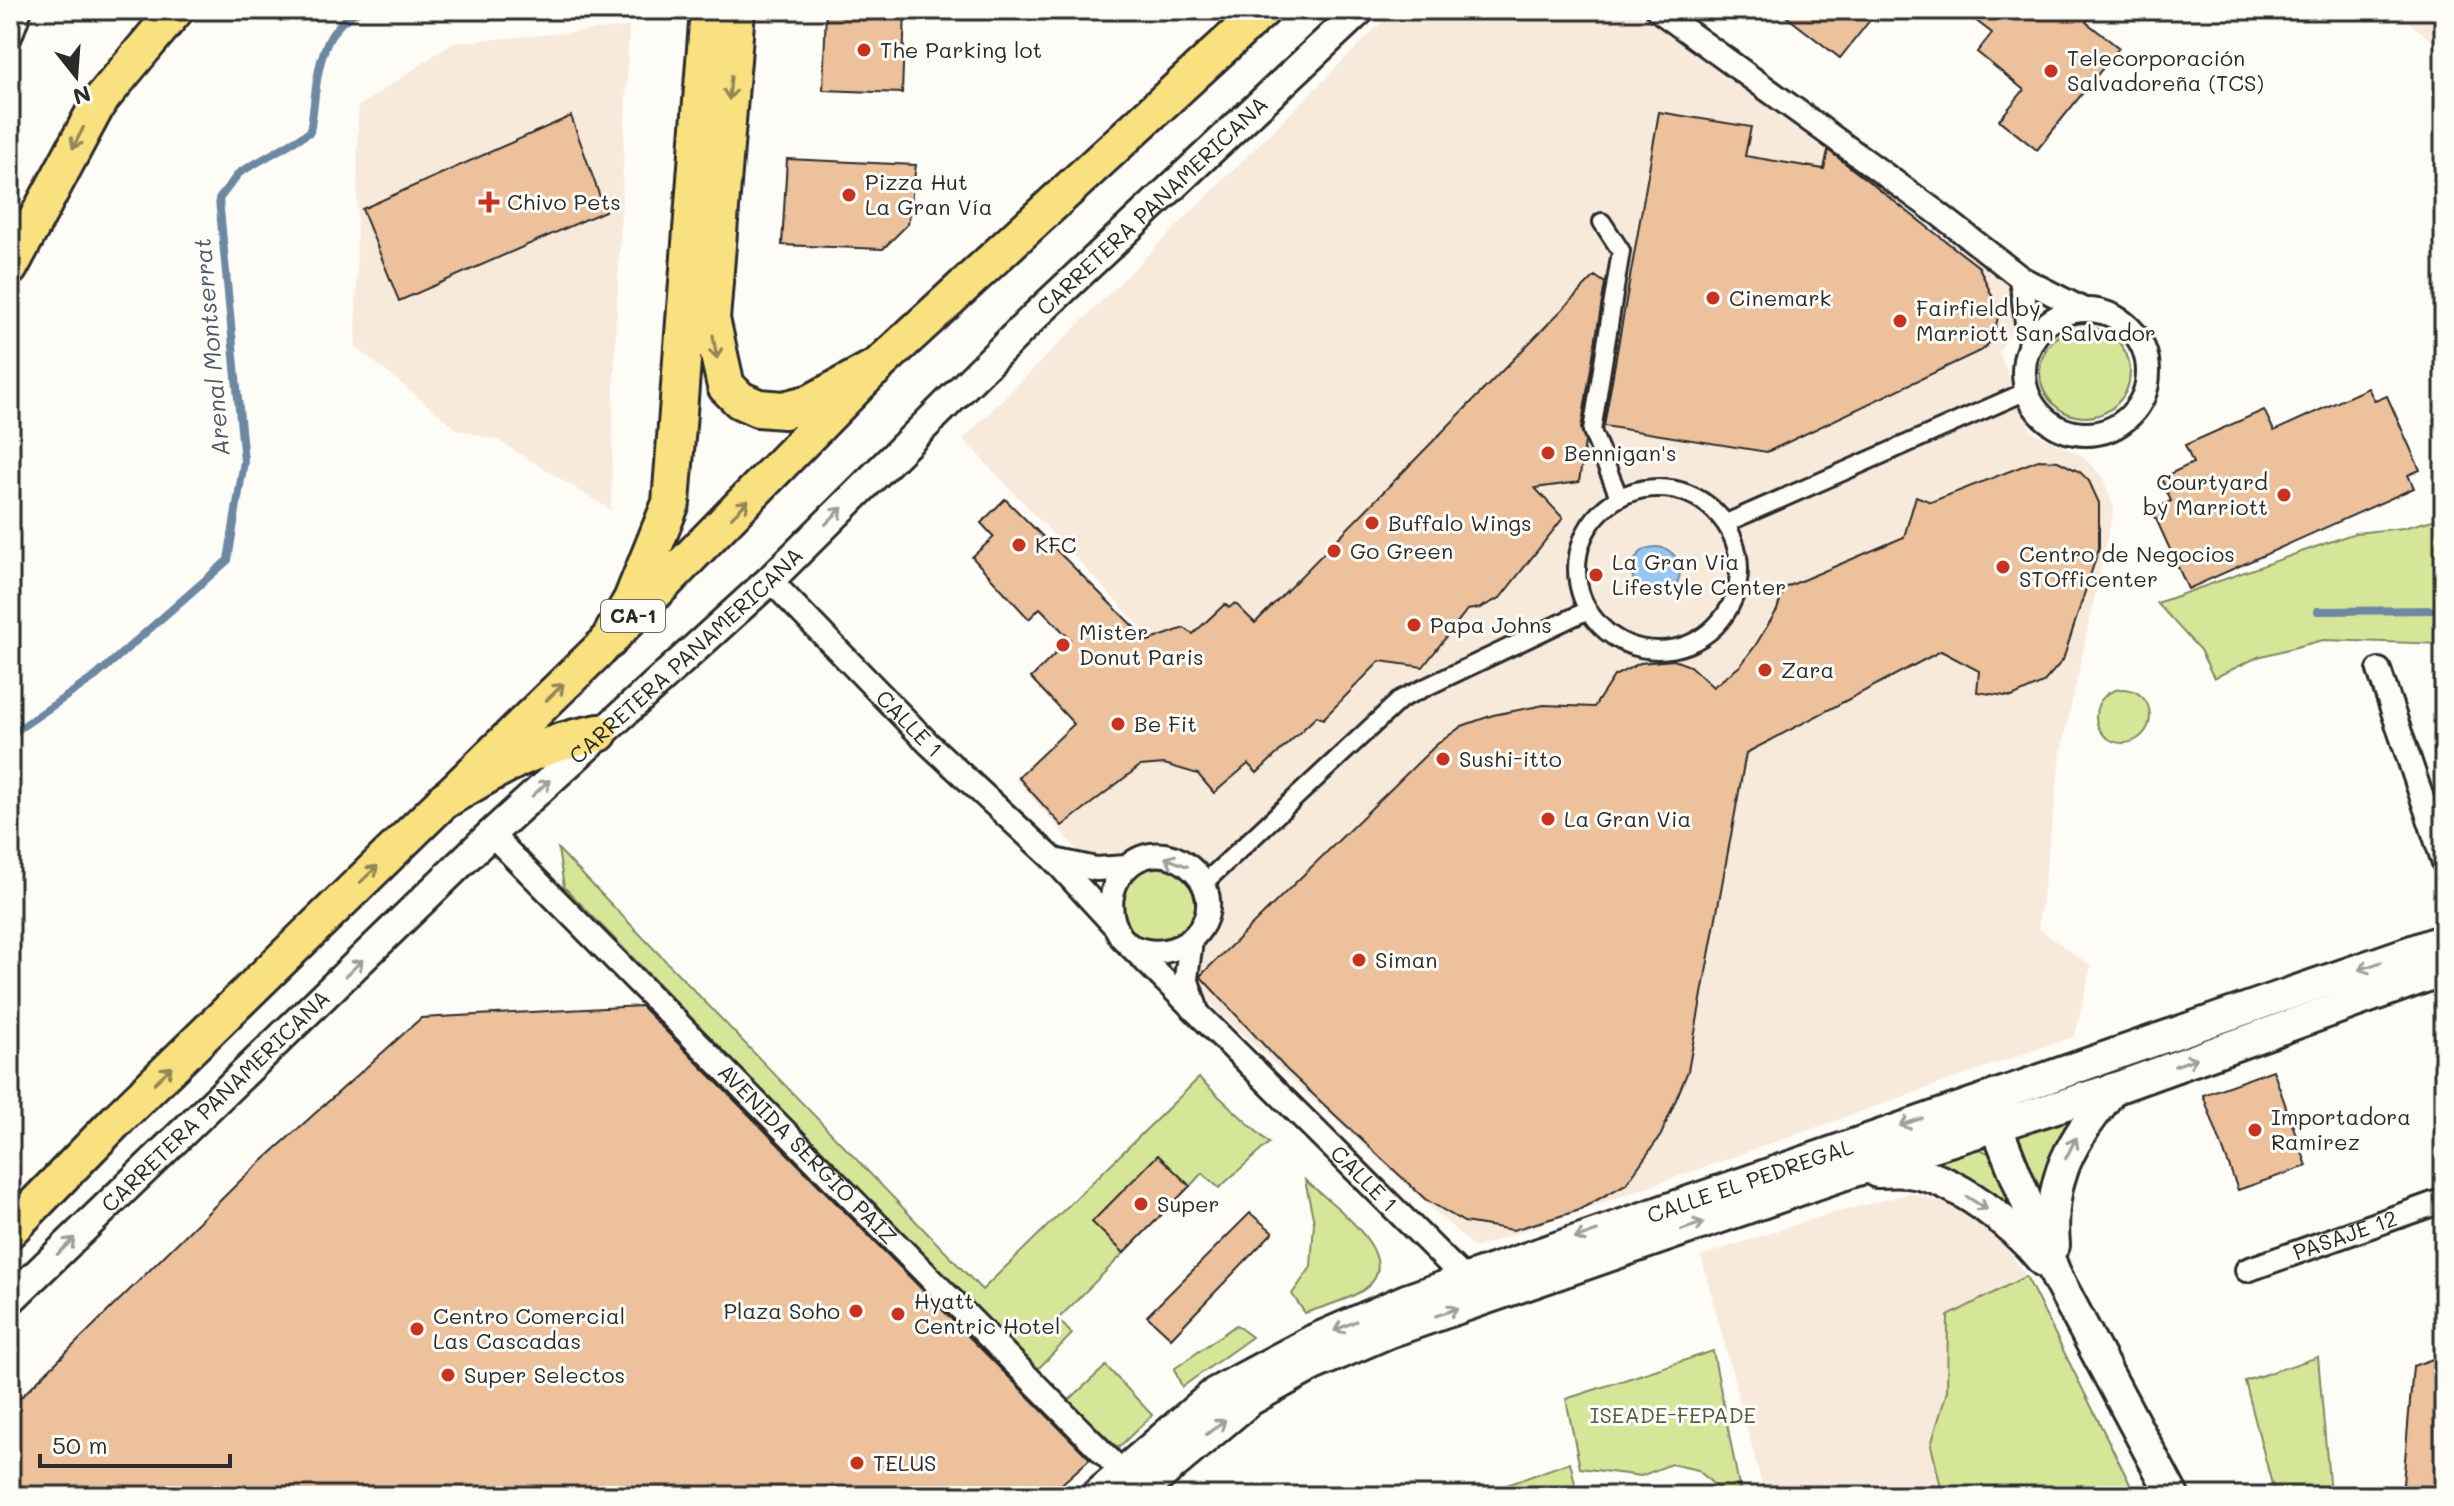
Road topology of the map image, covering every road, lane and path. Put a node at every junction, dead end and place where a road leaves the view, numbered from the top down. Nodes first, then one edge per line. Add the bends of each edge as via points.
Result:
1 (20, 10) edge
2 (176, 10) edge
3 (685, 10) edge
4 (709, 10) edge
5 (736, 10) edge
6 (1263, 10) edge
7 (1360, 10) edge
8 (1658, 10) edge
9 (10, 37) edge
10 (1602, 222) dead end
11 (10, 268) edge
12 (2021, 278) junction
13 (2084, 310) junction
14 (2030, 345) junction
15 (875, 368) junction
16 (2027, 391) junction
17 (1619, 497) junction
18 (1726, 523) junction
19 (653, 541) junction
20 (770, 580) junction
21 (1588, 610) junction
22 (609, 640) junction
23 (2379, 670) dead end
24 (599, 733) junction
25 (446, 799) junction
26 (491, 834) junction
27 (1054, 860) junction
28 (2444, 863) edge
29 (1127, 867) junction
30 (1203, 884) junction
31 (1113, 924) junction
32 (2444, 940) edge
33 (1191, 941) junction
34 (1133, 947) junction
35 (2444, 970) edge
36 (1198, 1013) junction
37 (2113, 1089) junction
38 (1984, 1097) junction
39 (119, 1118) junction
40 (1998, 1127) junction
41 (1851, 1172) junction
42 (2444, 1200) edge
43 (10, 1203) edge
44 (10, 1230) edge
45 (2247, 1270) dead end
46 (1464, 1278) junction
47 (2057, 1278) junction
48 (10, 1300) edge
49 (1181, 1456) junction
50 (1129, 1484) edge
51 (1096, 1496) edge
52 (1154, 1496) edge
53 (2173, 1496) edge

1 - 9 street
2 -> 11 main road via 99,102
3 - 19 highway
4 - 19 highway via 671,503
5 -> 15 highway via 711,319 726,386 758,408 784,410 811,403
6 - 15 main road, CA-1
20 -> 7 street, CARRETERA PANAMERICANA via 1035,316
8 - 12 street
10 - 17 street via 1621,251 1592,431
12 - 13 street
12 - 14 street
13 - 14 street via 2054,319
13 - 16 street via 2114,316 2141,341 2149,375 2138,408 2114,428 2077,434 2044,418
14 - 16 street via 2024,363
22 -> 15 main road, CA-1
16 - 18 street
17 - 18 street via 1643,489 1680,490 1703,501
17 - 21 street via 1591,522 1580,545 1577,582
18 - 21 street via 1738,554 1738,581 1730,607 1702,637 1677,648 1636,647 1611,635
19 - 22 highway via 632,600
20 - 24 street, CARRETERA PANAMERICANA
20 - 27 street, CALLE 1 via 929,744
21 - 30 street via 1401,699
25 -> 22 main road, CA-1
23 - 28 street
24 - 25 highway via 556,741
26 -> 24 street, CARRETERA PANAMERICANA
39 -> 25 main road, CA-1
48 -> 26 street, CARRETERA PANAMERICANA
26 - 50 street, AVENIDA SERGIO PAÍZ
27 - 29 street via 1096,869
27 - 31 street, CALLE 1
30 -> 29 street via 1185,863 1171,857 1140,859
29 - 31 street via 1110,893
30 - 33 street, CALLE 1 via 1208,909
31 - 34 street, CALLE 1
32 -> 38 main road, CALLE EL PEDREGAL
33 - 34 street via 1157,954
33 - 36 street, CALLE 1 via 1186,978
34 - 36 street, CALLE 1
37 -> 35 main road, CALLE EL PEDREGAL
36 - 46 street, CALLE 1
37 - 40 main road, CALLE EL PEDREGAL
47 -> 37 main road via 2051,1210 2057,1177 2074,1141
38 - 40 main road
38 -> 46 main road, CALLE EL PEDREGAL
39 - 43 main road
39 - 44 main road, CA-1
40 - 41 main road, CALLE EL PEDREGAL
40 - 47 main road
41 -> 47 main road via 1910,1172 1946,1185 2026,1240
49 -> 41 main road, CALLE EL PEDREGAL via 1261,1393 1376,1338
42 - 45 street, PASAJE 12
46 -> 50 main road, CALLE EL PEDREGAL via 1314,1340 1215,1393
47 - 53 main road
49 - 50 main road, CALLE EL PEDREGAL
49 - 52 main road
50 - 51 main road, CALLE EL PEDREGAL

